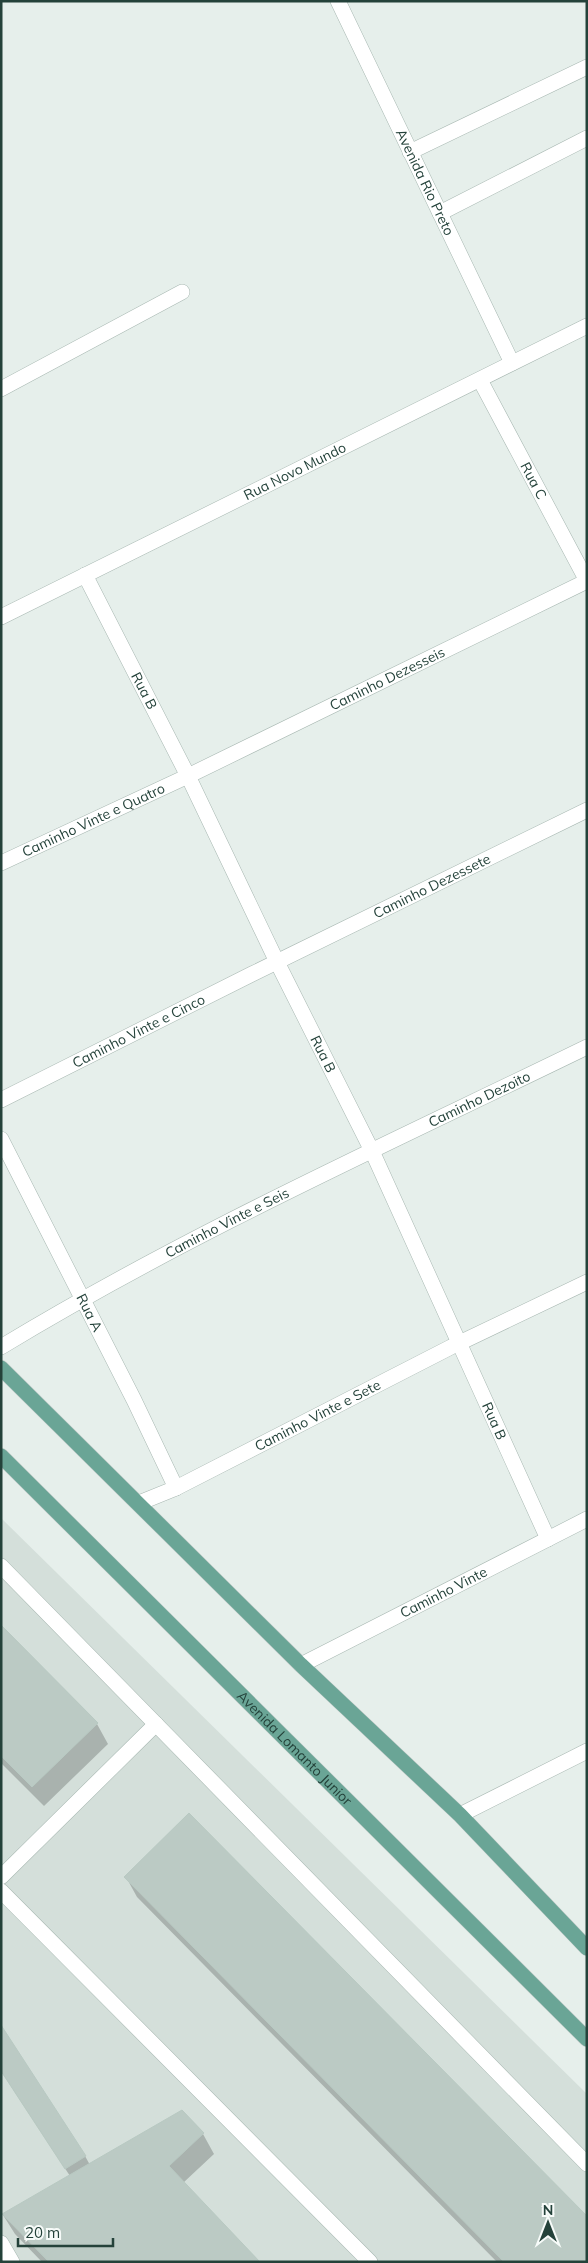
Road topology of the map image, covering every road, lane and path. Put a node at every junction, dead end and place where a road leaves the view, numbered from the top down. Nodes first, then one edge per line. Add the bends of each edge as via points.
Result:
1 (338, 1) edge
2 (587, 67) edge
3 (587, 138) edge
4 (410, 152) junction
5 (440, 213) junction
6 (182, 292) dead end
7 (587, 326) edge
8 (512, 364) junction
9 (480, 380) junction
10 (1, 389) edge
11 (84, 575) junction
12 (587, 581) edge
13 (1, 617) edge
14 (188, 776) junction
15 (587, 810) edge
16 (1, 863) edge
17 (277, 962) junction
18 (587, 1047) edge
19 (1, 1100) edge
20 (1, 1139) edge
21 (372, 1151) junction
22 (587, 1282) edge
23 (84, 1299) junction
24 (459, 1344) junction
25 (1, 1347) edge
26 (1, 1368) edge
27 (1, 1456) edge
28 (176, 1488) junction
29 (139, 1503) junction
30 (587, 1519) edge
31 (548, 1539) junction
32 (1, 1566) edge
33 (301, 1665) junction
34 (156, 1724) junction
35 (587, 1751) edge
36 (460, 1815) junction
37 (1, 1877) edge
38 (1, 1891) edge
39 (587, 1948) edge
40 (587, 2039) edge
41 (587, 2164) edge
42 (1, 2243) edge
43 (12, 2262) edge
44 (370, 2262) edge

1 - 4 street, Avenida Rio Preto
2 - 4 street
3 - 5 street
4 - 5 street, Avenida Rio Preto
5 - 8 street, Avenida Rio Preto
6 - 10 street
7 - 8 street, Rua Novo Mundo
8 - 9 street, Rua Novo Mundo
9 - 11 street, Rua Novo Mundo
9 - 12 street, Rua C
11 - 13 street, Rua Novo Mundo
11 - 14 street, Rua B
12 - 14 street, Caminho Dezesseis
14 - 16 street, Caminho Vinte e Quatro
14 - 17 street, Rua B
15 - 17 street, Caminho Dezessete
17 - 19 street, Caminho Vinte e Cinco
17 - 21 street, Rua B
18 - 21 street, Caminho Dezoito
20 - 23 street, Rua A
21 - 23 street, Caminho Vinte e Seis via 278,1196
21 - 24 street, Rua B
22 - 24 street, Caminho Vinte e Sete
23 - 25 street, Caminho Vinte e Seis
23 - 28 street, Rua A
24 - 28 street, Caminho Vinte e Sete
24 - 31 street, Rua B
26 - 29 main road
27 - 40 main road, Avenida Lomanto Junior
28 - 29 street, Caminho Vinte e Sete
29 - 33 main road
30 - 31 street, Caminho Vinte
31 - 33 street, Caminho Vinte
32 - 34 street
33 - 36 main road
34 - 37 street
34 - 41 street
35 - 36 street
36 - 39 main road
38 - 44 street
42 - 43 street

